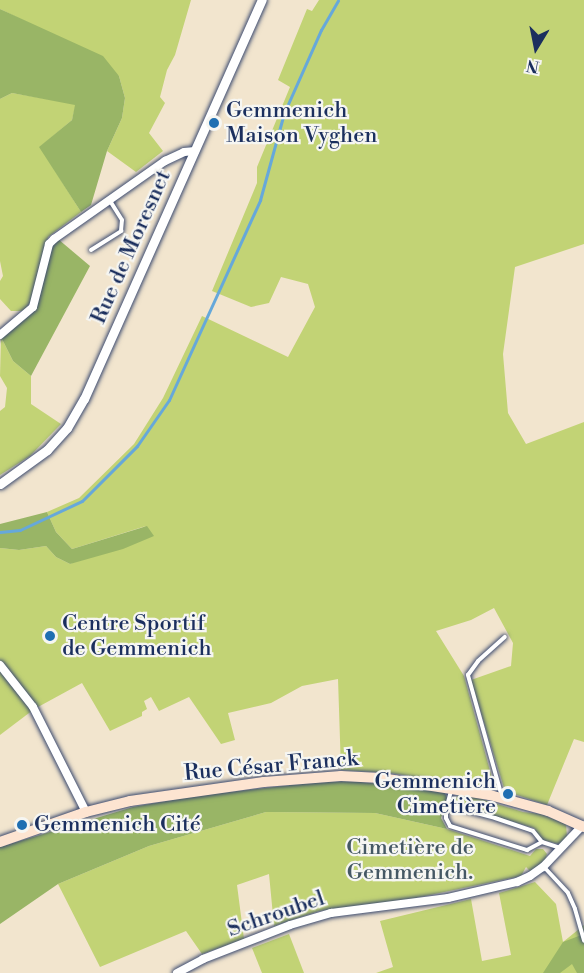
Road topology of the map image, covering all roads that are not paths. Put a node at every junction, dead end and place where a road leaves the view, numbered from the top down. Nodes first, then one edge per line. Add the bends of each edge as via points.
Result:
1 (262, 0) edge
2 (195, 151) junction
3 (110, 200) junction
4 (91, 250) dead end
5 (0, 335) edge
6 (0, 484) edge
7 (505, 637) dead end
8 (0, 665) edge
9 (452, 788) junction
10 (502, 798) junction
11 (446, 810) junction
12 (86, 812) junction
13 (583, 826) edge
14 (0, 842) edge
15 (542, 842) junction
16 (562, 848) junction
17 (543, 867) junction
18 (584, 941) edge
19 (177, 973) edge

1 - 2 street, Rue de Moresnet
2 - 3 street via 165,161
2 - 6 street, Rue de Moresnet via 84,399 67,428 47,450
3 - 4 lane via 122,220 121,231
3 - 5 street via 48,244 33,308
7 - 10 lane via 468,675
8 - 12 street via 33,707
9 - 10 main road, Rue César Franck
9 - 11 lane
9 - 12 main road, Rue César Franck via 381,778 309,778 161,795
10 - 13 main road, Rue César Franck
11 - 15 lane via 454,807 495,818 533,831
11 - 15 lane via 450,826 527,850
12 - 14 main road, Rue César Franck
13 - 16 street, Schroubel
15 - 16 lane
16 - 17 street, Schroubel
17 - 18 lane via 568,893
17 - 19 street, Schroubel via 516,882 457,896 348,910 290,925

